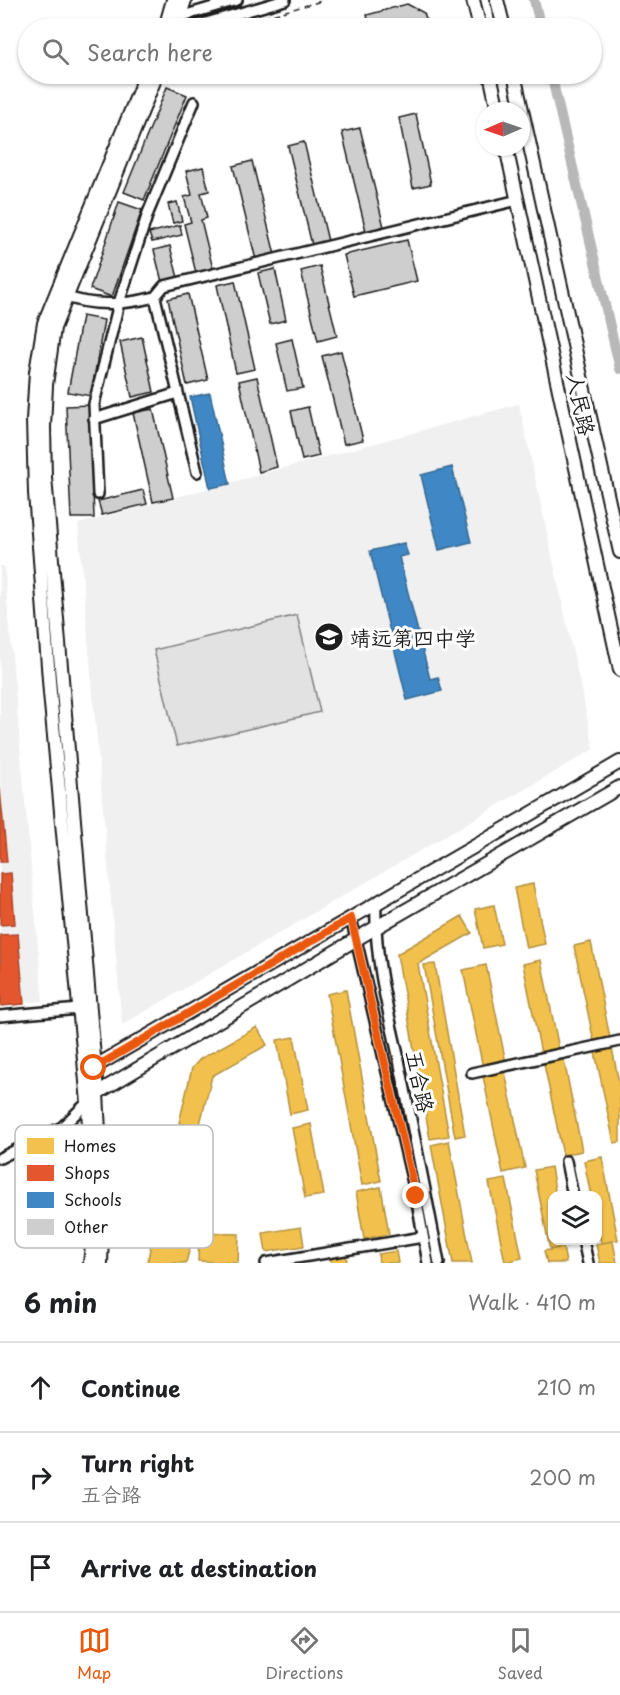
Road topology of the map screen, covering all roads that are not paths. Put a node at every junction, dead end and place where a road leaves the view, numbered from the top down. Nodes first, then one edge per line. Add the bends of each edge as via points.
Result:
1 (173, 0) edge
2 (185, 0) edge
3 (237, 0) edge
4 (285, 0) edge
5 (473, 0) edge
6 (497, 0) edge
7 (172, 18) edge
8 (175, 18) edge
9 (186, 18) edge
10 (223, 18) edge
11 (478, 18) edge
12 (502, 18) edge
13 (142, 84) edge
14 (153, 84) edge
15 (492, 84) edge
16 (516, 84) edge
17 (195, 102) dead end
18 (496, 102) edge
19 (508, 156) edge
20 (518, 200) junction
21 (61, 295) junction
22 (155, 297) junction
23 (119, 303) junction
24 (178, 393) junction
25 (94, 419) junction
26 (197, 472) dead end
27 (98, 494) dead end
28 (620, 552) edge
29 (620, 670) edge
30 (620, 762) edge
31 (620, 787) edge
32 (376, 905) junction
33 (351, 918) junction
34 (375, 928) junction
35 (356, 940) junction
36 (79, 1009) junction
37 (0, 1016) edge
38 (620, 1041) edge
39 (90, 1070) junction
40 (472, 1073) dead end
41 (93, 1098) junction
42 (64, 1125) edge
43 (93, 1125) edge
44 (95, 1125) edge
45 (15, 1150) edge
46 (0, 1158) edge
47 (566, 1161) dead end
48 (572, 1191) edge
49 (423, 1237) junction
50 (584, 1245) edge
51 (92, 1248) edge
52 (102, 1248) edge
53 (90, 1263) edge
54 (101, 1263) edge
55 (266, 1263) edge
56 (428, 1263) edge
57 (438, 1263) edge
58 (588, 1263) edge

1 - 7 main road
2 - 8 main road
3 - 9 street
4 - 10 street
5 - 11 main road
6 - 12 main road
13 - 21 main road
14 - 21 main road
15 - 18 main road
16 - 28 main road, 人民路
17 - 23 street via 148,213
19 - 20 main road, 人民路
20 - 22 street via 164,286
20 - 29 main road, 人民路
21 - 23 street via 88,303
21 - 36 main road via 44,323 36,372 34,493
21 - 39 main road via 46,385 45,477
22 - 23 street
22 - 24 street
23 - 25 street via 94,404
24 - 25 street
24 - 26 street
25 - 27 street
30 - 32 main road
31 - 34 main road
32 - 33 main road
32 - 34 street, 五合路
33 - 35 street, 五合路
33 - 39 main road
34 - 35 main road
34 - 57 street, 五合路 via 380,971
35 - 41 main road
35 - 49 street, 五合路
36 - 37 street
36 - 39 main road
38 - 40 street
39 - 41 main road
41 - 42 street
41 - 43 main road
41 - 44 main road
45 - 46 street
47 - 48 street
49 - 55 street
49 - 56 street, 五合路
50 - 58 street
51 - 53 main road
52 - 54 main road

